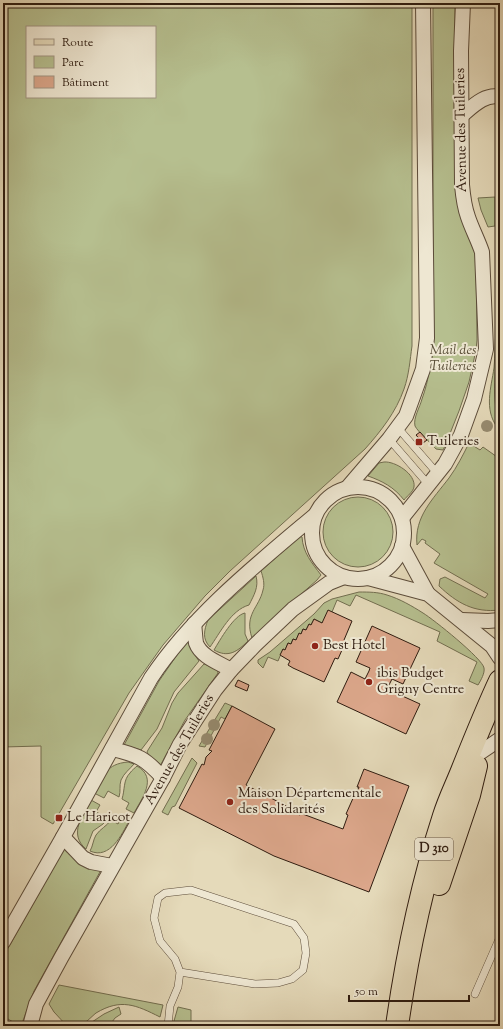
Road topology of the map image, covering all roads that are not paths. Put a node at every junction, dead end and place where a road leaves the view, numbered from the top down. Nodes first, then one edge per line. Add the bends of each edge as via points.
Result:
1 (424, 3) edge
2 (463, 3) edge
3 (500, 97) edge
4 (461, 116) junction
5 (398, 428) junction
6 (390, 440) junction
7 (432, 478) junction
8 (347, 488) junction
9 (315, 515) junction
10 (402, 518) junction
11 (402, 546) junction
12 (344, 577) junction
13 (368, 578) junction
14 (428, 594) junction
15 (462, 620) junction
16 (500, 620) edge
17 (194, 624) junction
18 (500, 658) edge
19 (231, 670) junction
20 (500, 681) edge
21 (500, 716) edge
22 (500, 739) edge
23 (112, 749) junction
24 (480, 752) junction
25 (163, 778) junction
26 (63, 837) junction
27 (112, 866) junction
28 (500, 937) edge
29 (3, 942) edge
30 (180, 972) junction
31 (474, 994) dead end
32 (30, 1026) edge
33 (168, 1026) edge
34 (397, 1026) edge
35 (410, 1026) edge

1 - 5 street via 427,338 423,369 406,416
2 - 4 street, Avenue des Tuileries
3 - 4 street via 493,95 476,103
4 - 7 street, Avenue des Tuileries via 464,202 482,252 486,349 474,399 462,430 445,464
5 - 6 street
5 - 7 lane
6 - 7 lane
6 - 8 street
7 - 10 street, Avenue des Tuileries
8 - 9 street via 333,494 322,503
8 - 10 street via 358,486 380,492 393,503
9 - 12 street via 311,530 313,545 319,559 330,570
9 - 17 street via 253,567
10 - 11 street
11 - 13 street via 390,566 380,574
11 - 14 street
12 - 13 street
12 - 19 street, Avenue des Tuileries via 329,583 293,609
13 - 14 street
14 - 15 street
15 - 16 street
15 - 18 street via 492,646
17 - 19 street via 196,643 200,650
17 - 23 street via 176,643 151,678
19 - 25 street, Avenue des Tuileries via 193,723
20 - 34 main road, D 310 via 444,814 403,982
21 - 24 main road, D 310
22 - 24 street
23 - 25 street via 140,757
23 - 26 street
24 - 35 main road, D 310 via 469,795 431,912
25 - 27 street, Avenue des Tuileries
26 - 27 street via 83,858
26 - 29 street
27 - 32 street, Avenue des Tuileries via 36,1004
28 - 31 lane
30 - 30 lane via 175,959 160,941 154,918 158,898 165,893 191,890 294,924 304,938 306,953 303,970 292,978 278,983 255,984
30 - 33 lane via 178,987 170,1006

